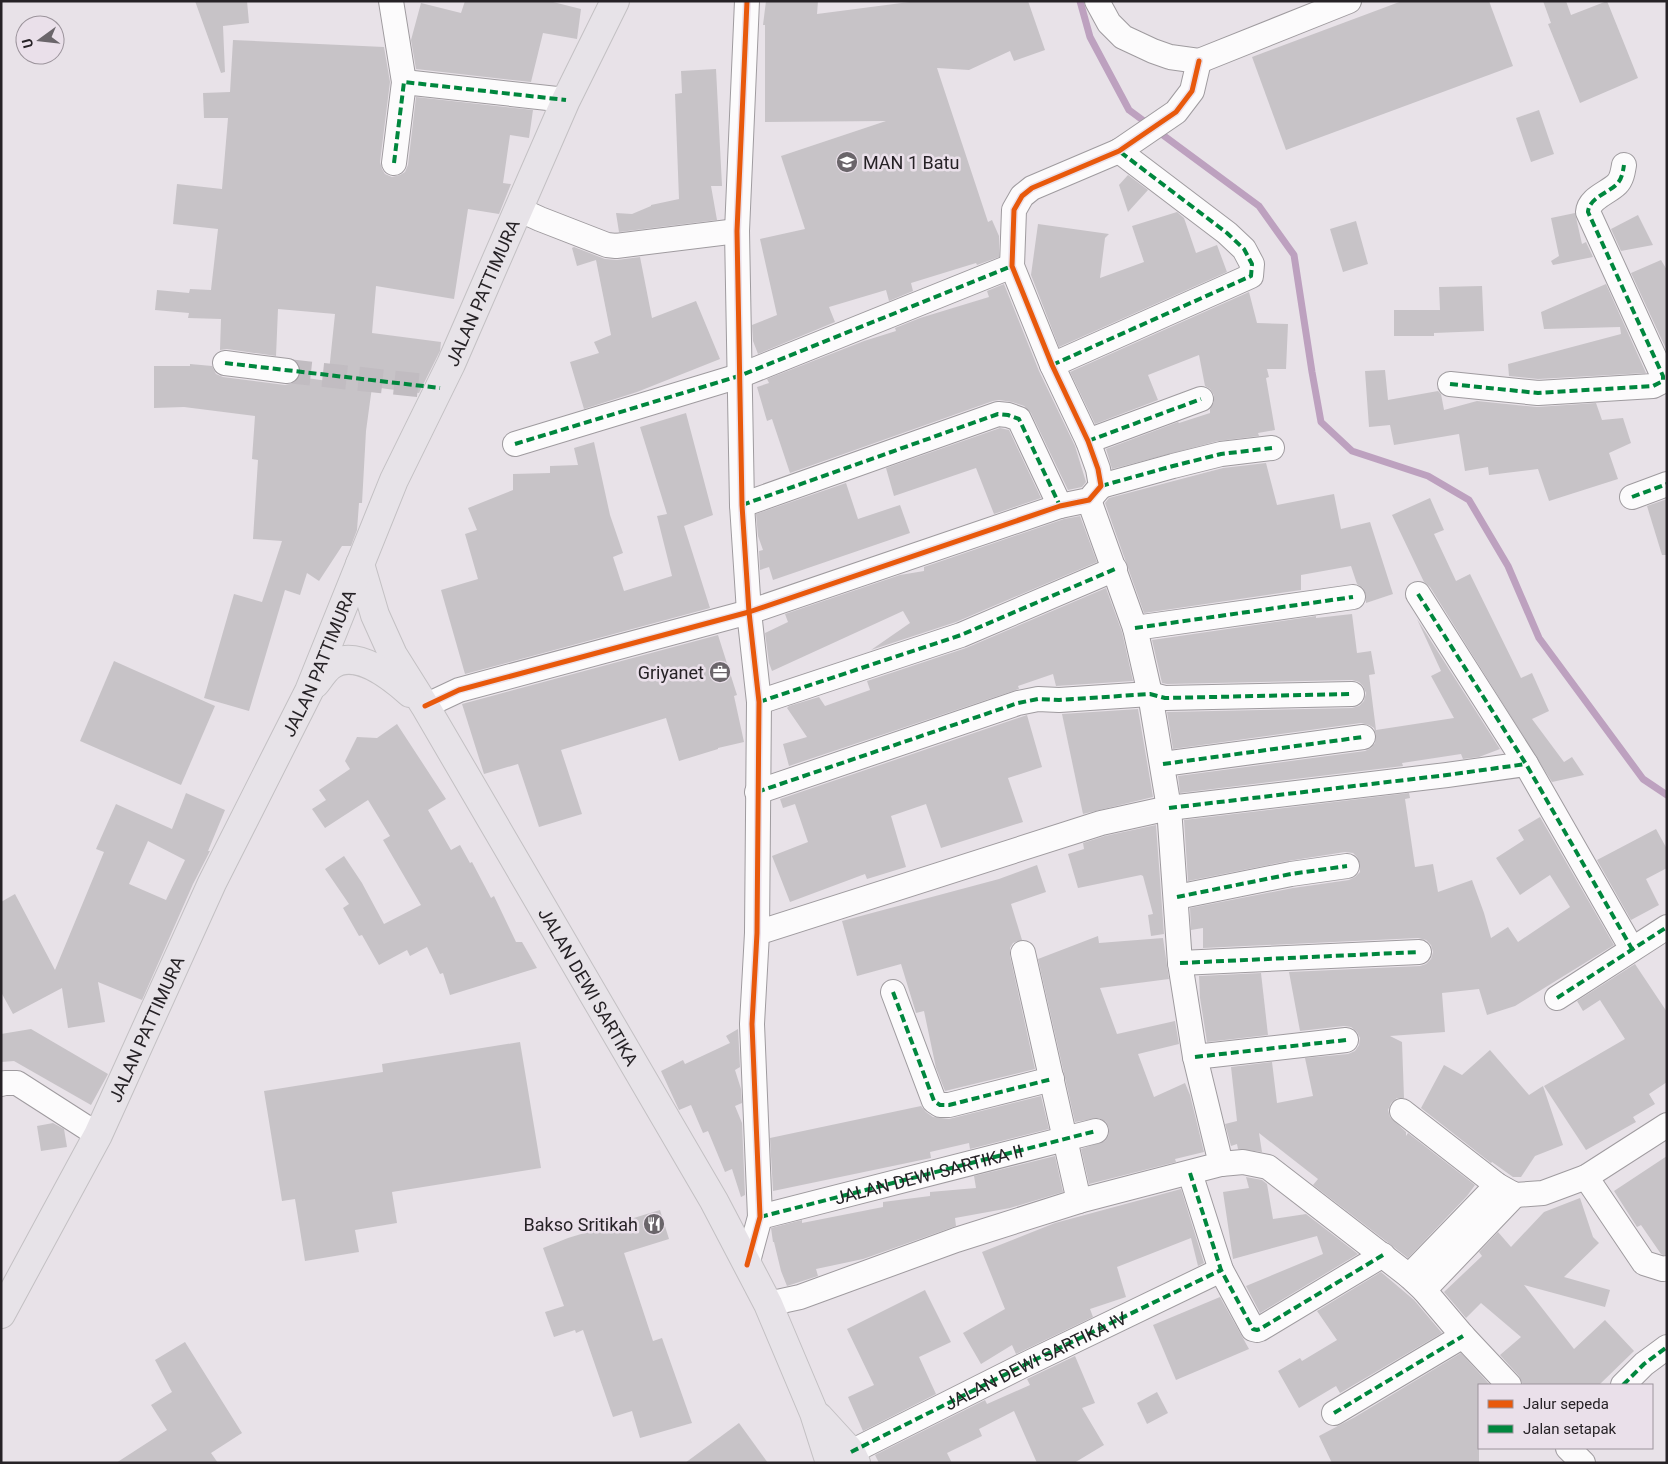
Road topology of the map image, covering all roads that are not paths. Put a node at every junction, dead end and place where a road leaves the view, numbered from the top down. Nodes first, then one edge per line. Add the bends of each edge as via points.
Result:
1 (391, 1) edge
2 (615, 1) edge
3 (747, 1) edge
4 (1097, 1) edge
5 (1349, 1) edge
6 (1199, 61) junction
7 (404, 82) junction
8 (566, 100) junction
9 (1119, 151) junction
10 (394, 163) dead end
11 (1624, 165) dead end
12 (518, 209) junction
13 (737, 231) junction
14 (1012, 266) junction
15 (225, 363) dead end
16 (1052, 365) junction
17 (287, 370) tunnel mouth
18 (739, 376) junction
19 (1450, 384) dead end
20 (1200, 399) dead end
21 (1088, 441) junction
22 (515, 444) dead end
23 (1272, 448) dead end
24 (1667, 484) edge
25 (1095, 493) junction
26 (1632, 498) dead end
27 (742, 505) junction
28 (1060, 506) junction
29 (360, 564) junction
30 (1115, 570) junction
31 (1418, 594) dead end
32 (1353, 597) dead end
33 (749, 612) junction
34 (1135, 628) junction
35 (309, 691) junction
36 (1150, 694) junction
37 (1352, 694) dead end
38 (759, 702) junction
39 (425, 706) junction
40 (1363, 737) dead end
41 (1163, 764) junction
42 (1526, 764) junction
43 (758, 792) junction
44 (1170, 808) junction
45 (1347, 866) dead end
46 (1177, 897) junction
47 (1667, 927) edge
48 (757, 933) junction
49 (1632, 949) junction
50 (1419, 952) dead end
51 (1023, 953) dead end
52 (1180, 964) junction
53 (893, 992) dead end
54 (1557, 998) dead end
55 (1346, 1040) dead end
56 (1195, 1057) junction
57 (1052, 1080) junction
58 (1, 1084) edge
59 (1402, 1111) dead end
60 (1667, 1125) edge
61 (1096, 1131) dead end
62 (98, 1135) junction
63 (1066, 1139) junction
64 (1221, 1164) junction
65 (1190, 1173) junction
66 (1586, 1177) junction
67 (1506, 1190) junction
68 (1079, 1201) junction
69 (760, 1217) junction
70 (1383, 1255) junction
71 (747, 1265) junction
72 (1667, 1268) edge
73 (1221, 1270) junction
74 (1416, 1283) junction
75 (768, 1304) junction
76 (1, 1314) edge
77 (1463, 1336) junction
78 (1667, 1346) edge
79 (1508, 1384) edge
80 (1624, 1384) edge
81 (1334, 1414) dead end
82 (1569, 1449) edge
83 (845, 1459) edge
84 (1582, 1463) edge

1 - 7 street
2 - 8 main road, JALAN PATTIMURA
3 - 13 street
4 - 6 street via 1109,23 1123,37 1170,57
5 - 6 street
6 - 9 street via 1192,91 1176,112
7 - 8 street
7 - 10 street
8 - 12 main road, JALAN PATTIMURA
9 - 14 street via 1032,188 1022,196 1014,210
9 - 16 street via 1244,249 1252,264 1251,276
11 - 19 street via 1617,185 1592,202 1588,212 1663,382 1654,386 1538,393
12 - 13 street via 616,246
12 - 29 main road, JALAN PATTIMURA via 451,364 394,480
13 - 18 street
14 - 16 street
14 - 18 street
15 - 17 street
16 - 21 street
18 - 22 street
18 - 27 street
20 - 21 street
21 - 25 street via 1098,469
23 - 25 street via 1221,454 1173,466
24 - 26 street
25 - 28 street
25 - 30 street
27 - 28 street via 998,414 1019,419
27 - 33 street
28 - 33 street
29 - 35 main road, JALAN PATTIMURA
29 - 39 main road, JALAN DEWI SARTIKA via 375,615 393,655
30 - 34 street
30 - 38 street via 961,635
31 - 42 street
32 - 34 street
33 - 38 street
33 - 39 street via 459,690
34 - 36 street
35 - 39 main road via 330,666 342,661 356,661 374,666 396,680
35 - 62 main road, JALAN PATTIMURA via 212,883
36 - 37 street via 1165,698
36 - 41 street
36 - 43 street via 1038,699 1018,703
38 - 43 street
39 - 71 main road, JALAN DEWI SARTIKA via 714,1201
40 - 41 street
41 - 44 street
42 - 44 street
42 - 49 street
43 - 48 street
44 - 46 street
44 - 48 street via 1064,834
45 - 46 street
46 - 52 street
47 - 49 street
48 - 69 street via 752,1024
49 - 54 street
50 - 52 street
51 - 57 street
52 - 56 street
53 - 57 street via 934,1101 940,1105
55 - 56 street
56 - 64 street
57 - 63 street
58 - 62 street via 17,1083
59 - 67 street
60 - 66 street
61 - 63 street, JALAN DEWI SARTIKA II
62 - 76 main road, JALAN PATTIMURA
63 - 68 street
63 - 69 street, JALAN DEWI SARTIKA II
64 - 65 street
64 - 70 street via 1243,1162 1268,1167
65 - 68 street
65 - 73 street
66 - 67 street via 1543,1193
66 - 72 street via 1644,1263
67 - 74 street
68 - 75 street via 956,1240 800,1297
69 - 71 street
70 - 73 street via 1257,1330 1253,1329
70 - 74 street
71 - 75 main road, JALAN DEWI SARTIKA
73 - 83 street, JALAN DEWI SARTIKA IV via 1022,1366
74 - 77 street
75 - 83 main road, JALAN DEWI SARTIKA via 814,1413
77 - 79 street
77 - 81 street
78 - 80 street
82 - 84 street

